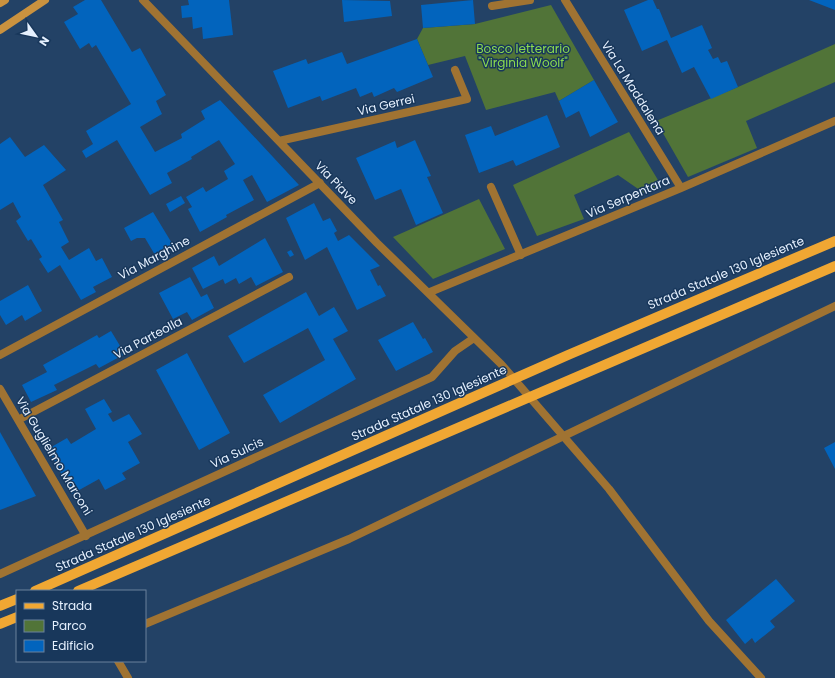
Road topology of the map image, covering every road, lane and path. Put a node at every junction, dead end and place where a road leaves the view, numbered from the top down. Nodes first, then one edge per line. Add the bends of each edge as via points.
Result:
1 (5, 0) edge
2 (45, 0) edge
3 (143, 0) edge
4 (530, 0) edge
5 (565, 0) edge
6 (0, 3) edge
7 (492, 6) dead end
8 (0, 30) edge
9 (455, 70) dead end
10 (835, 121) edge
11 (279, 141) junction
12 (320, 183) junction
13 (491, 187) dead end
14 (681, 188) junction
15 (835, 241) edge
16 (521, 255) junction
17 (835, 266) edge
18 (289, 278) dead end
19 (430, 292) junction
20 (835, 306) edge
21 (474, 338) junction
22 (0, 355) edge
23 (515, 380) junction
24 (0, 389) edge
25 (529, 396) junction
26 (18, 420) junction
27 (563, 436) junction
28 (86, 536) junction
29 (0, 574) edge
30 (37, 590) edge
31 (80, 590) edge
32 (16, 599) edge
33 (0, 606) edge
34 (16, 617) edge
35 (0, 624) edge
36 (146, 624) edge
37 (119, 662) edge
38 (128, 678) edge
39 (761, 678) edge

1 - 6 street
2 - 8 street
3 - 11 street, Via Piave
4 - 7 street
5 - 14 street, Via La Maddalena
9 - 11 street, Via Gerrei via 467,99
10 - 14 street, Via Serpentara
11 - 12 street, Via Piave
12 - 19 street, Via Piave
12 - 22 street, Via Marghine
13 - 16 street
14 - 16 street, Via Serpentara
15 - 23 main road, Strada Statale 130 Iglesiente via 568,354
16 - 19 street, Via Serpentara
17 - 25 main road
18 - 26 street, Via Parteolla
19 - 21 street, Via Piave
20 - 27 street
21 - 23 street, Via Piave
21 - 28 street, Via Sulcis via 455,351 432,378
23 - 25 street, Via Piave
23 - 30 main road, Strada Statale 130 Iglesiente
24 - 26 street, Via Guglielmo Marconi
25 - 27 street, Via Piave
25 - 31 main road
26 - 28 street, Via Guglielmo Marconi
27 - 36 street via 349,539
27 - 39 street, Via Piave via 609,489 709,620
28 - 29 street, Via Sulcis
32 - 33 main road
34 - 35 main road
37 - 38 street

